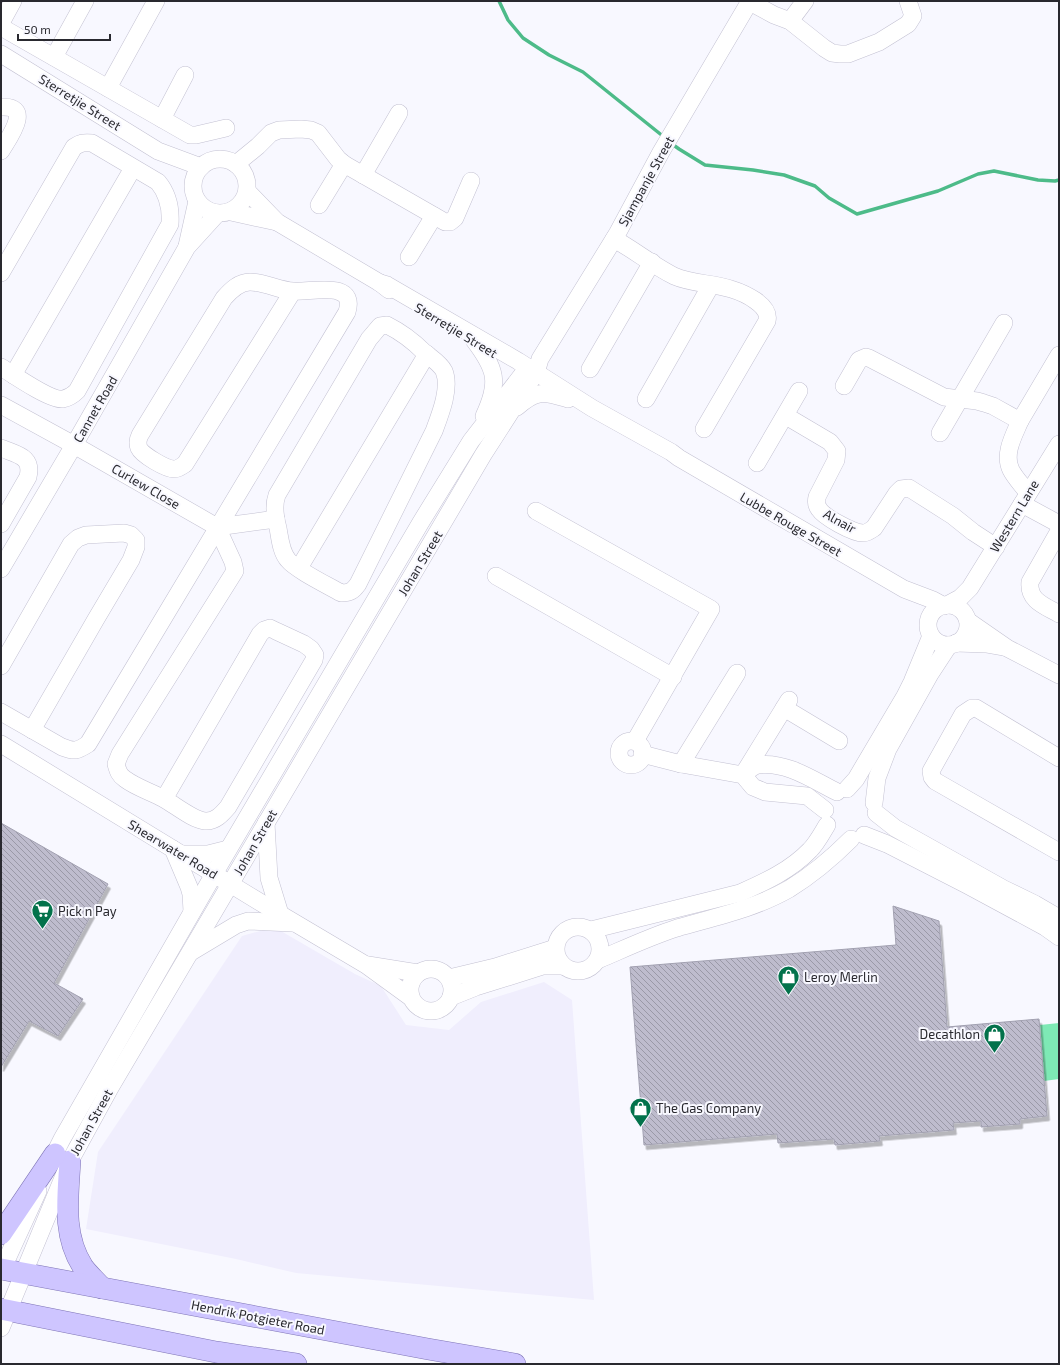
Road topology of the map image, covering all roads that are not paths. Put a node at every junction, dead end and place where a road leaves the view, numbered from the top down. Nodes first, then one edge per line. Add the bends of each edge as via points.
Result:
1 (13, 1) edge
2 (84, 1) edge
3 (156, 1) edge
4 (750, 1) edge
5 (805, 1) edge
6 (908, 1) edge
7 (790, 21) junction
8 (1, 23) edge
9 (1, 27) edge
10 (1, 54) edge
11 (54, 57) junction
12 (185, 75) dead end
13 (108, 88) junction
14 (1, 107) edge
15 (399, 114) dead end
16 (162, 119) junction
17 (226, 128) dead end
18 (258, 146) junction
19 (1, 151) edge
20 (158, 151) junction
21 (236, 164) junction
22 (344, 164) junction
23 (201, 167) junction
24 (133, 168) junction
25 (363, 175) junction
26 (471, 181) dead end
27 (192, 184) junction
28 (247, 187) junction
29 (197, 202) junction
30 (319, 205) dead end
31 (224, 213) junction
32 (434, 216) junction
33 (277, 222) junction
34 (614, 238) junction
35 (187, 247) junction
36 (409, 256) dead end
37 (652, 262) junction
38 (1, 273) edge
39 (380, 283) junction
40 (711, 284) junction
41 (294, 291) junction
42 (1004, 323) dead end
43 (474, 340) junction
44 (427, 354) junction
45 (1059, 355) edge
46 (590, 369) dead end
47 (532, 370) junction
48 (7, 371) edge
49 (844, 386) dead end
50 (799, 391) dead end
51 (646, 399) dead end
52 (959, 399) junction
53 (570, 400) junction
54 (1, 404) edge
55 (786, 416) junction
56 (504, 420) junction
57 (1020, 421) junction
58 (704, 429) dead end
59 (940, 433) dead end
60 (471, 441) junction
61 (1059, 444) edge
62 (74, 445) junction
63 (1, 448) edge
64 (678, 458) junction
65 (757, 463) dead end
66 (1025, 498) junction
67 (536, 511) dead end
68 (276, 519) junction
69 (1, 524) edge
70 (1059, 524) edge
71 (217, 527) junction
72 (1059, 530) edge
73 (996, 546) junction
74 (299, 568) junction
75 (1, 570) edge
76 (496, 576) dead end
77 (970, 588) junction
78 (904, 589) junction
79 (946, 606) junction
80 (1059, 614) edge
81 (966, 618) junction
82 (930, 619) junction
83 (931, 636) junction
84 (953, 644) junction
85 (1007, 648) junction
86 (1, 666) edge
87 (737, 672) dead end
88 (1059, 675) edge
89 (673, 677) junction
90 (1, 712) edge
91 (32, 730) junction
92 (839, 741) dead end
93 (1, 744) edge
94 (1059, 758) edge
95 (680, 764) junction
96 (743, 775) junction
97 (842, 791) junction
98 (164, 799) junction
99 (875, 808) junction
100 (826, 818) junction
101 (266, 823) junction
102 (858, 837) junction
103 (228, 849) junction
104 (178, 852) junction
105 (1059, 852) edge
106 (214, 874) junction
107 (231, 884) junction
108 (192, 911) junction
109 (288, 918) junction
110 (1059, 918) edge
111 (591, 930) junction
112 (1059, 937) edge
113 (555, 948) junction
114 (190, 952) junction
115 (598, 960) junction
116 (366, 965) junction
117 (562, 966) junction
118 (418, 973) junction
119 (448, 978) junction
120 (410, 997) junction
121 (451, 997) junction
122 (62, 1157) junction
123 (1, 1234) edge
124 (2, 1270) edge
125 (24, 1274) junction
126 (102, 1288) junction
127 (4, 1316) edge
128 (296, 1364) edge
129 (515, 1364) edge

1 - 8 street
2 - 11 street
3 - 13 street
4 - 7 street
4 - 34 street, Sjampanje Street via 678,121
5 - 7 street
6 - 7 street via 912,21 879,42 848,54 824,48
9 - 11 street
10 - 20 street, Sterretjie Street
11 - 13 street
12 - 16 street
13 - 16 street
14 - 19 street via 12,108 18,117
15 - 25 street
16 - 17 street via 196,136
18 - 21 street
18 - 22 street via 272,132 311,130 318,133
18 - 28 street
20 - 23 street, Sterretjie Street
20 - 27 street, Sterretjie Street
21 - 23 street via 225,159 216,159
21 - 28 street via 245,174
22 - 25 street
22 - 30 street
23 - 27 street
24 - 38 street via 92,143 80,143 74,147
24 - 48 street
24 - 48 street via 162,187 171,211 170,224 77,392 62,399 52,397
25 - 32 street
26 - 32 street via 455,218 445,222
27 - 29 street
28 - 31 street via 239,207
28 - 33 street, Sterretjie Street
29 - 31 street via 204,208
29 - 35 street, Cannet Road
31 - 33 street, Sterretjie Street
31 - 35 street, Cannet Road
32 - 36 street
33 - 39 street, Sterretjie Street
34 - 37 street
34 - 47 street, Sjampanje Street
35 - 62 street, Cannet Road
37 - 40 street via 675,276
37 - 46 street
39 - 43 street, Sterretjie Street
39 - 47 street, Sterretjie Street
40 - 51 street
40 - 58 street via 748,296 764,308 768,316
41 - 41 street via 250,282 241,284 224,298 140,435 139,449 145,455 168,468 175,469 185,464
41 - 71 street via 338,291 345,294 349,306
42 - 52 street
43 - 47 street, Sterretjie Street
43 - 60 street, Johan Street via 492,368 494,382 492,396
44 - 68 street via 396,329 387,325 380,326 374,332 276,495
44 - 74 street
44 - 74 street via 443,371 446,379 443,408 358,584 347,594 341,594
45 - 57 street
47 - 53 street, Lubbe Rouge Street
47 - 56 street, Johan Street
47 - 60 street, Johan Street
47 - 64 street, Lubbe Rouge Street
49 - 52 street via 859,360 866,357 944,397
50 - 55 street
52 - 57 street via 976,400 993,406
52 - 59 street
53 - 56 street, Johan Street via 550,394 533,395
53 - 64 street, Lubbe Rouge Street via 667,456
54 - 62 street, Curlew Close
55 - 65 street
55 - 73 street, Alnair via 830,442 837,451 836,460 816,502 822,512 850,530 862,533 874,528 897,493 901,489 909,488
56 - 101 street, Johan Street
57 - 66 street via 1011,441 1009,461 1010,469
60 - 103 street, Johan Street
61 - 66 street, Western Lane
62 - 71 street, Curlew Close
62 - 75 street, Cannet Road
63 - 69 street via 24,458 29,464 30,471
64 - 78 street, Lubbe Rouge Street
66 - 70 street
66 - 73 street, Western Lane
67 - 89 street via 711,609
68 - 71 street
68 - 74 street via 284,553 289,561
71 - 91 street via 88,744 72,751
71 - 98 street via 235,571 116,764 119,774 126,780
72 - 80 street via 1030,582 1029,589 1039,603
73 - 77 street, Western Lane
76 - 89 street
77 - 79 street, Western Lane
77 - 81 street, Western Lane
78 - 79 street, Lubbe Rouge Street
78 - 82 street, Lubbe Rouge Street via 924,616
79 - 81 street via 960,609
79 - 82 street via 934,611
81 - 84 street via 966,634 962,640
81 - 85 street
82 - 83 street
83 - 84 street via 942,644
83 - 97 street via 912,682 856,779
84 - 85 street via 986,644
84 - 99 street via 930,674 888,749 877,778
85 - 88 street
86 - 91 street via 72,544 78,538 86,535 124,533 136,540 134,554
87 - 95 street
89 - 95 street via 639,748
90 - 91 street
92 - 96 street via 786,704
93 - 104 street, Shearwater Road
94 - 105 street via 972,708 963,714 931,771 935,781
95 - 96 street
96 - 97 street via 757,765 780,766
96 - 100 street via 752,787 765,792 807,796
97 - 99 street via 858,789 864,792
97 - 100 street via 831,797 827,803
98 - 98 street via 195,818 205,821 221,815 314,660 315,655 311,649 270,628 260,634
99 - 102 street via 874,824 870,830
99 - 110 street via 895,828
100 - 102 street via 831,831 837,835 843,838
100 - 111 street via 811,850 795,865 762,883 740,893
101 - 107 street, Johan Street
101 - 109 street via 268,878
102 - 112 street via 893,848 974,888 1045,926
102 - 115 street via 804,880 757,905 677,928
103 - 104 street via 208,854
103 - 106 street, Johan Street
104 - 106 street, Shearwater Road
104 - 108 street via 191,894
106 - 107 street, Shearwater Road
106 - 108 street, Johan Street
107 - 109 street, Shearwater Road
107 - 114 street, Johan Street
108 - 122 street, Johan Street via 62,1138
109 - 114 street via 243,922
109 - 116 street, Shearwater Road
111 - 113 street via 578,927 565,931
111 - 115 street via 599,941
113 - 117 street
113 - 119 street via 495,967
114 - 122 street, Johan Street via 110,1088
115 - 117 street via 588,970 574,972
116 - 118 street, Shearwater Road
116 - 120 street, Shearwater Road
117 - 121 street via 543,966
118 - 119 street via 424,970 438,970
118 - 120 street via 410,983
119 - 121 street via 451,984
120 - 121 street via 418,1008 430,1012 443,1008
122 - 123 main road
122 - 124 street, Johan Street
122 - 125 street, Johan Street
122 - 126 main road via 69,1234 74,1251 84,1268
124 - 125 main road, Hendrik Potgieter Road
125 - 126 main road, Hendrik Potgieter Road
125 - 127 street, Johan Street
126 - 129 main road, Hendrik Potgieter Road
127 - 128 main road

